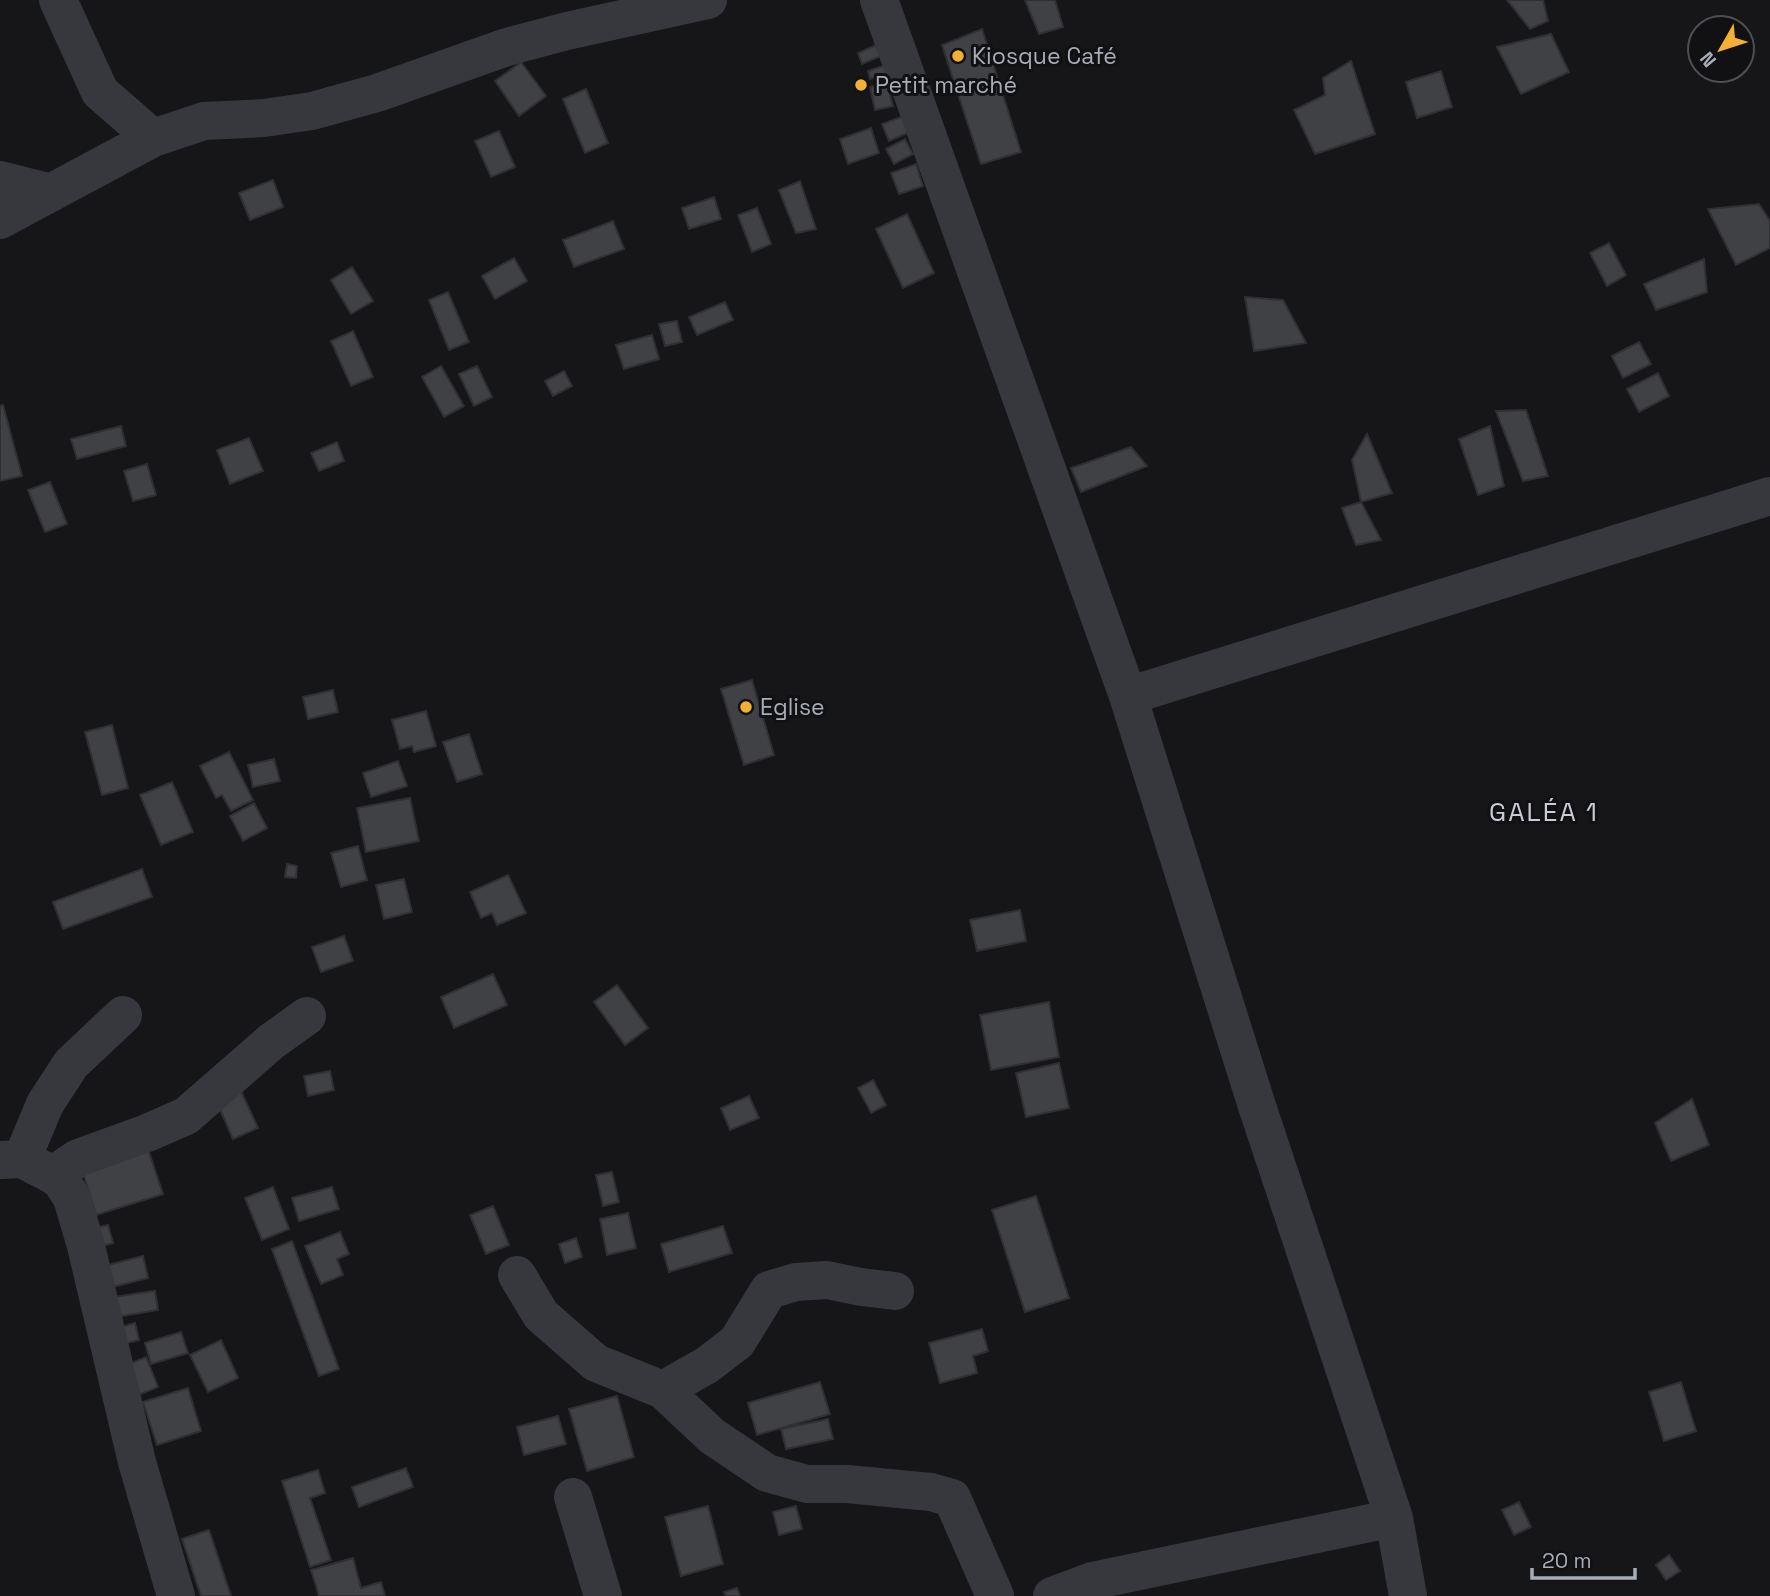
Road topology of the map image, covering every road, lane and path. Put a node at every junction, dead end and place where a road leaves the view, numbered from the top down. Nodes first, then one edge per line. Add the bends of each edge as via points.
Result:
1 (58, 0) edge
2 (709, 0) edge
3 (879, 0) edge
4 (153, 138) junction
5 (0, 180) edge
6 (51, 193) junction
7 (0, 220) edge
8 (1770, 496) edge
9 (1128, 696) junction
10 (123, 1015) dead end
11 (307, 1016) dead end
12 (25, 1165) edge
13 (517, 1275) dead end
14 (895, 1292) dead end
15 (663, 1390) junction
16 (573, 1497) dead end
17 (1394, 1518) junction
18 (176, 1596) edge
19 (603, 1596) edge
20 (995, 1596) edge
21 (1052, 1596) edge
22 (1408, 1596) edge

1 - 4 street via 100,93
2 - 4 street via 508,47 312,111 204,121
3 - 9 street
4 - 6 street
5 - 6 street
6 - 7 street
8 - 9 street
9 - 17 street via 1255,1103
10 - 12 street via 71,1064 45,1104
11 - 12 street via 186,1116 78,1158
12 - 18 street via 61,1181 72,1198 137,1462
13 - 15 street via 541,1315 596,1363
14 - 15 street via 827,1280 769,1290 737,1342
15 - 20 street via 712,1436 767,1472 807,1484 931,1492 952,1498
16 - 19 street
17 - 21 street via 1092,1581
17 - 22 street

